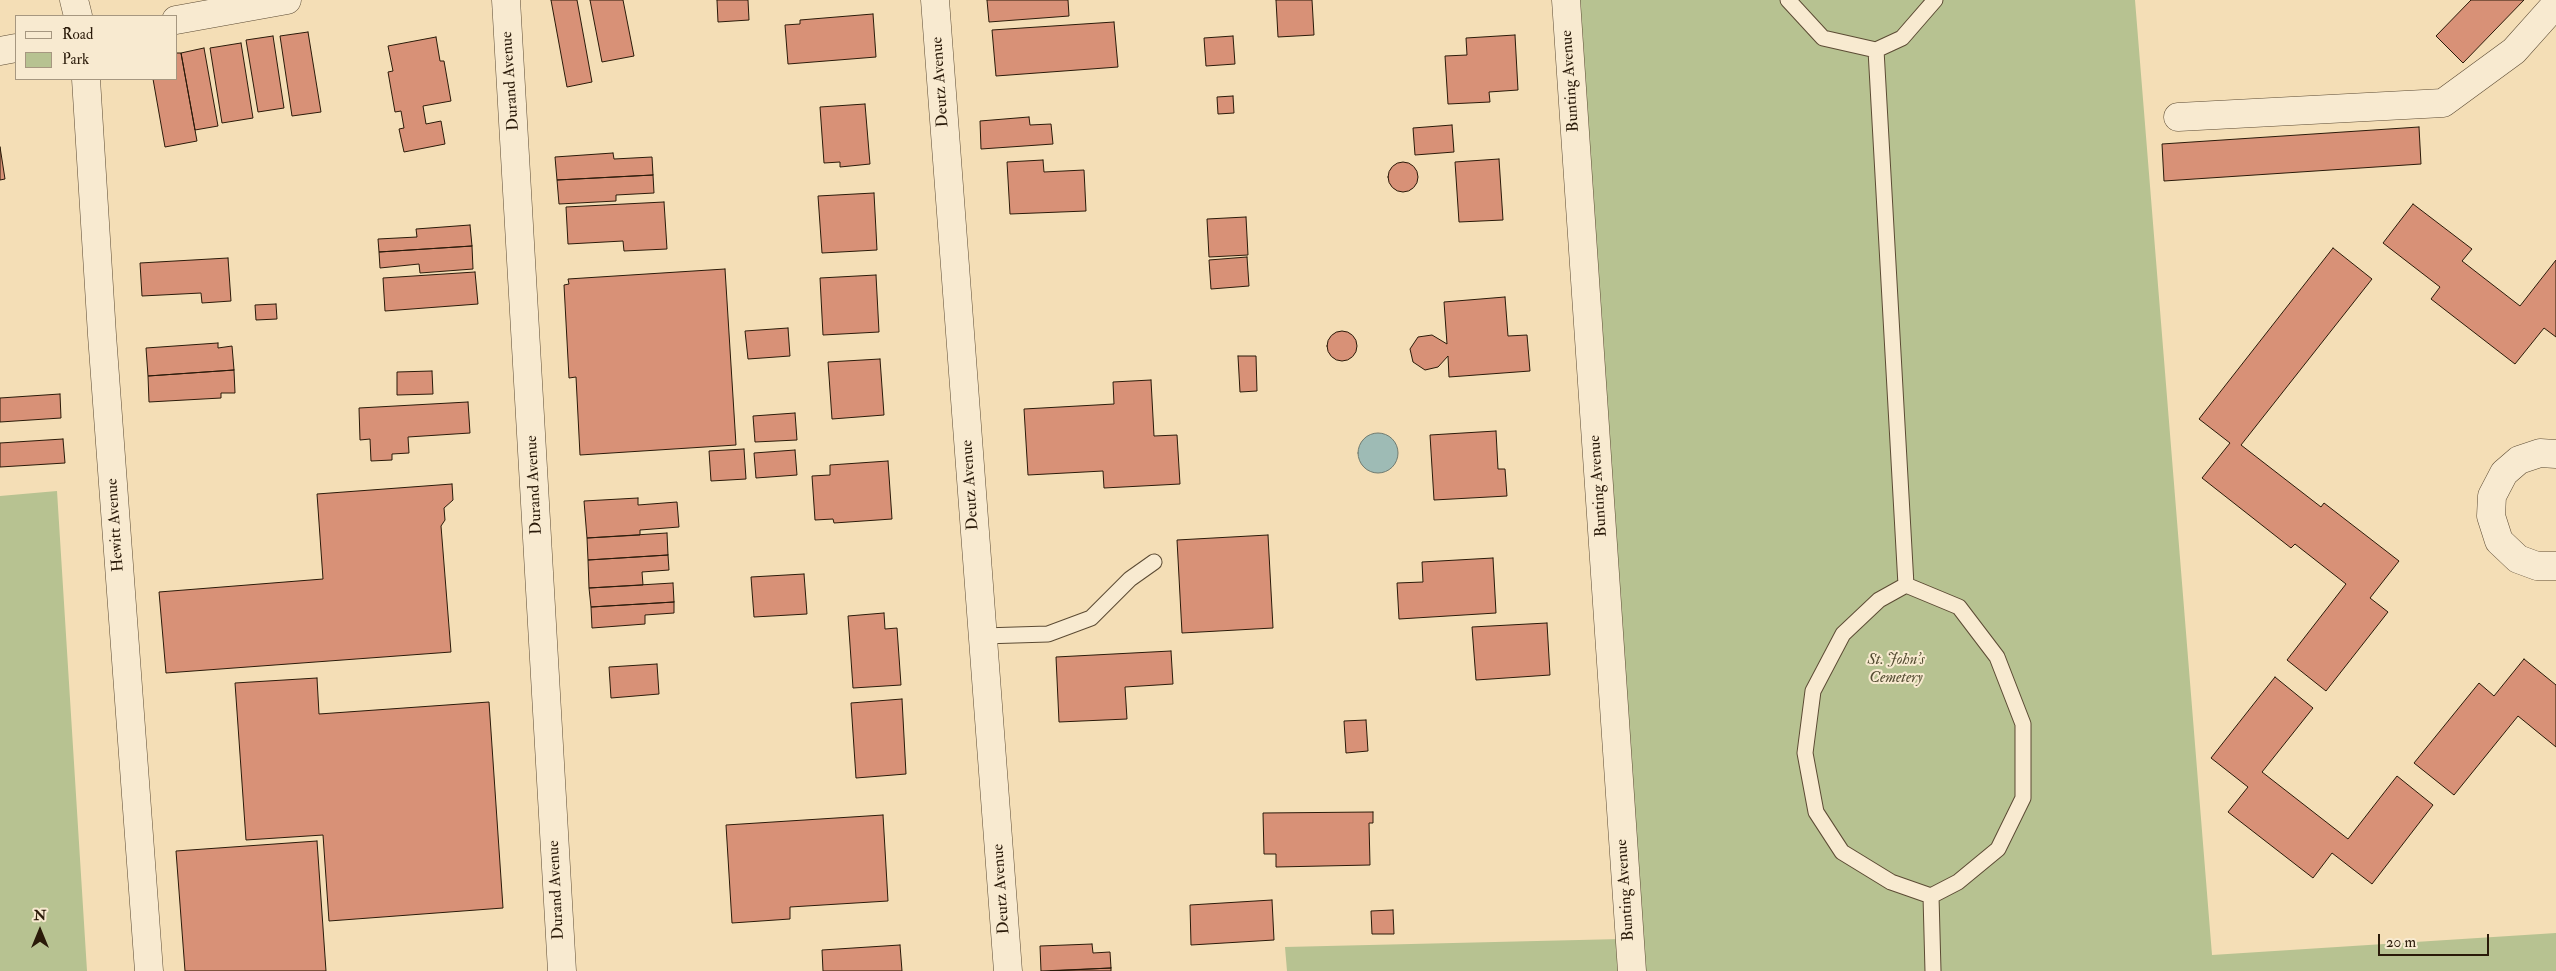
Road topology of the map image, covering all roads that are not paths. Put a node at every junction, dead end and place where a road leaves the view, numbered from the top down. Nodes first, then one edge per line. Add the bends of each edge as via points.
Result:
1 (74, 0) edge
2 (287, 0) edge
3 (506, 0) edge
4 (935, 0) edge
5 (1566, 0) edge
6 (1788, 0) edge
7 (1935, 0) edge
8 (2556, 4) edge
9 (78, 15) edge
10 (178, 20) edge
11 (15, 48) edge
12 (1876, 50) junction
13 (0, 51) edge
14 (86, 80) edge
15 (2178, 117) dead end
16 (2556, 454) edge
17 (1154, 562) dead end
18 (2556, 566) edge
19 (1906, 586) junction
20 (983, 636) junction
21 (1931, 896) junction
22 (149, 971) edge
23 (562, 971) edge
24 (1008, 971) edge
25 (1632, 971) edge
26 (1933, 971) edge

1 - 9 street
2 - 10 street
3 - 23 street, Durand Avenue
4 - 20 street, Deutz Avenue
5 - 25 street, Bunting Avenue
6 - 12 lane via 1823,38
7 - 12 lane via 1902,38
8 - 15 street via 2514,51 2443,103
11 - 13 street
12 - 19 lane
14 - 22 street, Hewitt Avenue
16 - 18 street via 2540,454 2519,460 2504,473 2492,496 2491,516 2500,541 2518,559 2538,566
17 - 20 lane via 1130,579 1091,618 1048,634
19 - 21 lane via 1959,607 1997,657 2023,724 2023,798 1998,849 1958,882
19 - 21 lane via 1879,600 1843,634 1813,691 1805,753 1816,812 1842,852 1891,882
20 - 24 street, Deutz Avenue
21 - 26 lane

